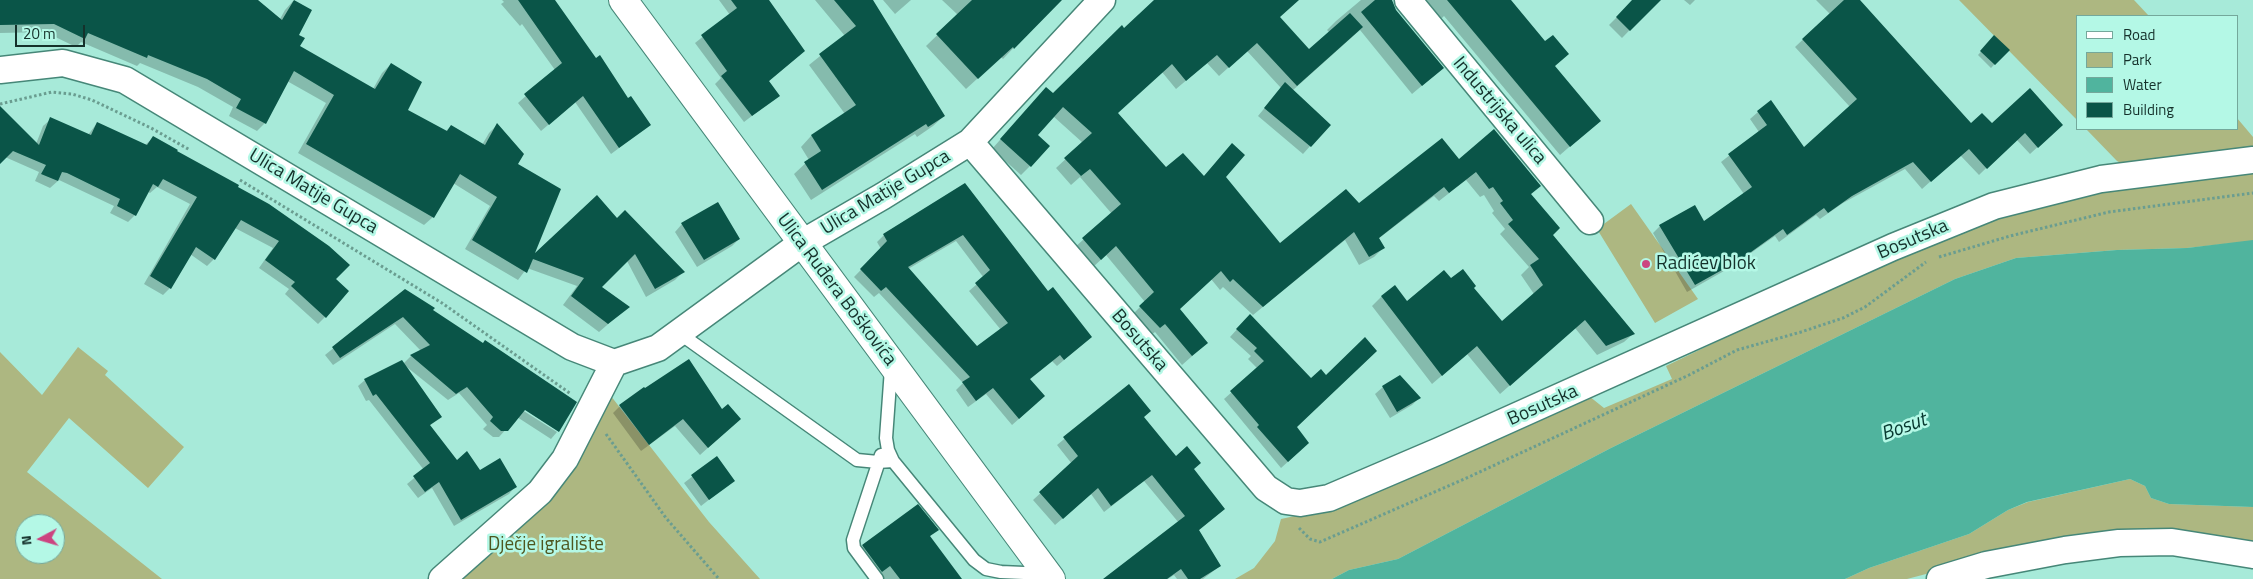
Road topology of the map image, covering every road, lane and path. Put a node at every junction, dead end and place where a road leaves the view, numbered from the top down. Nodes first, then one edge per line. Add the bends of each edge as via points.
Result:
1 (623, 0) edge
2 (1102, 0) edge
3 (1408, 0) edge
4 (0, 70) edge
5 (0, 104) edge
6 (970, 142) junction
7 (191, 151) dead end
8 (2253, 160) edge
9 (231, 175) dead end
10 (2253, 193) edge
11 (1590, 221) dead end
12 (802, 243) junction
13 (1937, 258) dead end
14 (1928, 260) dead end
15 (679, 333) junction
16 (614, 363) junction
17 (891, 364) junction
18 (589, 410) junction
19 (886, 438) junction
20 (893, 461) junction
21 (878, 462) junction
22 (1286, 501) junction
23 (2253, 555) edge
24 (999, 576) edge
25 (1049, 576) edge
26 (442, 579) edge
27 (719, 579) edge
28 (877, 579) edge
29 (1940, 579) edge

1 - 12 main road, Ulica Ruđera Boškovića
2 - 6 street, Ulica Matije Gupca
3 - 11 street, Industrijska ulica
4 - 16 street, Ulica Matije Gupca via 63,63 124,80 572,347
5 - 7 path via 52,92 72,94 152,128
6 - 12 street, Ulica Matije Gupca
6 - 22 street, Bosutska via 1266,488
8 - 22 street, Bosutska via 2101,179 1994,206 1892,248 1565,396 1329,498 1300,503
9 - 18 path via 442,303 576,397
10 - 13 path via 2110,212 2010,236
12 - 15 street, Ulica Matije Gupca
12 - 17 main road, Ulica Ruđera Boškovića
14 - 22 path via 1865,307 1843,318 1736,350 1471,476 1320,542 1310,539 1300,528
15 - 16 street, Ulica Matije Gupca via 658,348
15 - 21 lane via 857,460
16 - 18 street
17 - 19 lane
17 - 25 main road, Ulica Ruđera Boškovića
18 - 26 street via 565,459 540,492
18 - 27 path via 666,518
19 - 20 lane
19 - 21 lane
20 - 21 lane
20 - 24 lane via 974,560
21 - 28 lane via 853,540 854,548
23 - 29 street via 2172,542 2118,543 1986,565
24 - 25 lane

